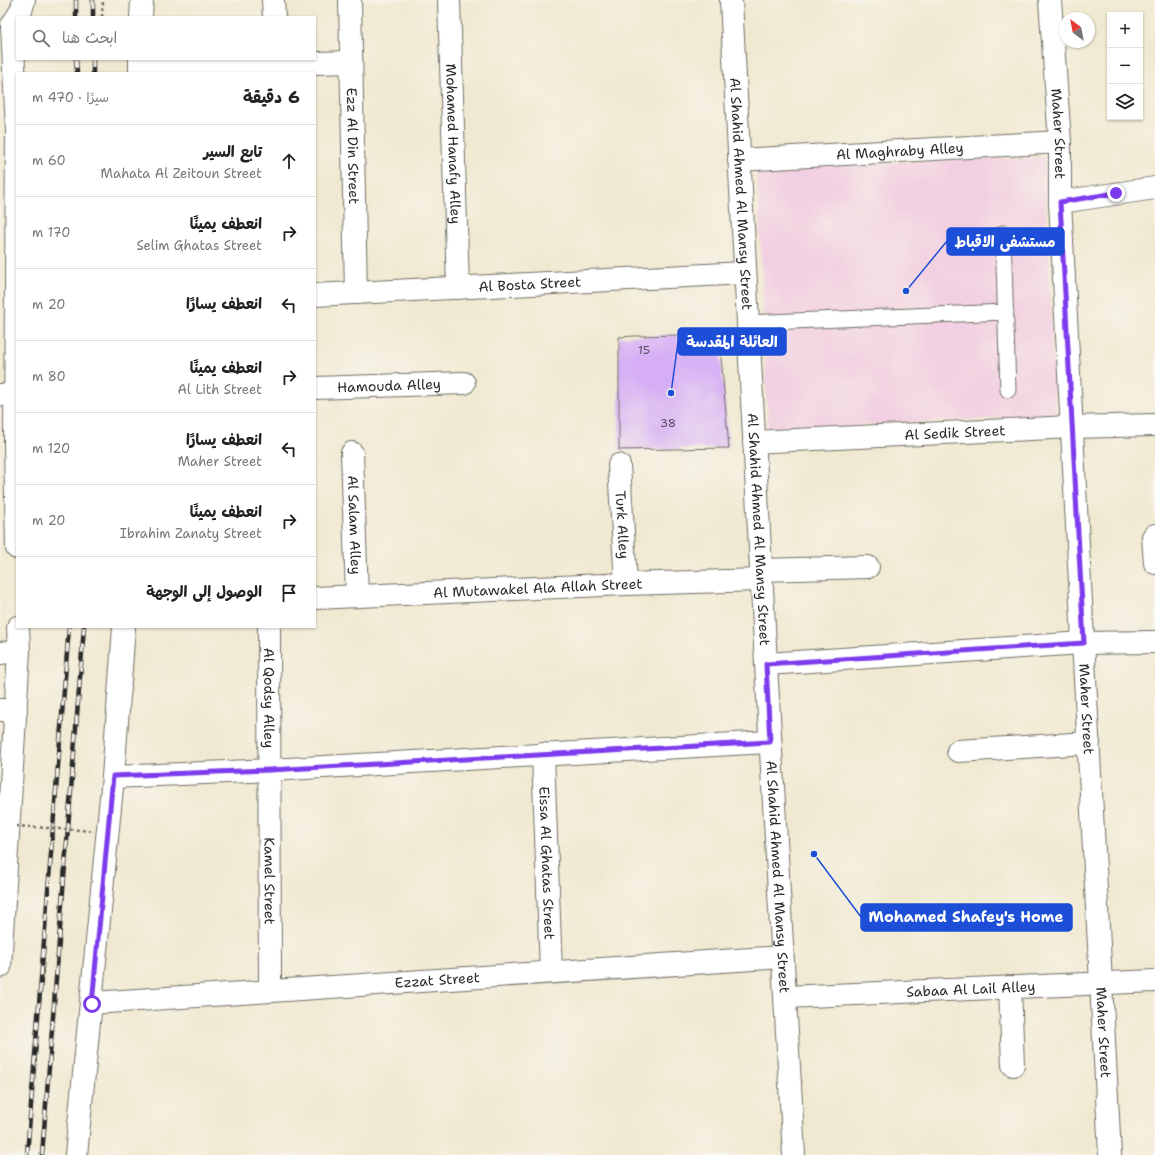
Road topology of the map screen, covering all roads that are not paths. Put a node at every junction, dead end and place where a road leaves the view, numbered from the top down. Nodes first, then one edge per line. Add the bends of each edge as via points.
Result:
1 (24, 0) edge
2 (142, 0) edge
3 (273, 0) edge
4 (350, 0) edge
5 (449, 0) edge
6 (731, 0) edge
7 (1050, 0) edge
8 (16, 16) edge
9 (16, 16) edge
10 (141, 16) edge
11 (274, 16) edge
12 (6, 27) edge
13 (276, 62) edge
14 (351, 62) junction
15 (140, 67) edge
16 (16, 122) edge
17 (1060, 142) junction
18 (16, 160) edge
19 (739, 160) junction
20 (1155, 188) edge
21 (1060, 202) junction
22 (1003, 233) dead end
23 (745, 274) junction
24 (458, 288) junction
25 (356, 293) junction
26 (316, 295) edge
27 (1006, 312) junction
28 (748, 323) junction
29 (464, 383) dead end
30 (316, 388) edge
31 (1008, 390) dead end
32 (8, 395) edge
33 (1155, 425) edge
34 (1072, 427) junction
35 (754, 442) junction
36 (352, 453) dead end
37 (619, 465) dead end
38 (16, 496) edge
39 (1155, 535) edge
40 (1155, 563) edge
41 (868, 567) dead end
42 (761, 574) junction
43 (626, 584) junction
44 (357, 596) junction
45 (316, 598) edge
46 (18, 628) edge
47 (124, 628) edge
48 (269, 628) edge
49 (1155, 642) edge
50 (1084, 643) junction
51 (9, 652) edge
52 (766, 664) junction
53 (8, 710) edge
54 (770, 742) junction
55 (1089, 743) junction
56 (958, 751) dead end
57 (543, 754) junction
58 (270, 770) junction
59 (113, 776) junction
60 (782, 957) junction
61 (0, 967) edge
62 (551, 972) junction
63 (1155, 981) edge
64 (1101, 984) junction
65 (1010, 988) junction
66 (270, 992) junction
67 (786, 997) junction
68 (92, 1004) junction
69 (1013, 1065) dead end
70 (76, 1155) edge
71 (794, 1155) edge
72 (1110, 1155) edge

1 - 8 street via 21,11
2 - 10 street
3 - 11 street
4 - 14 street, Ezz Al Din Street
5 - 24 street, Mohamed Hanafy Alley
6 - 19 street, Al Shahid Ahmed Al Mansy Street
7 - 17 street, Maher Street
9 - 12 street
12 - 16 street
13 - 14 street
13 - 15 street
14 - 25 street, Ezz Al Din Street
17 - 19 street, Al Maghraby Alley
17 - 21 street, Maher Street
18 - 32 street
19 - 23 street, Al Shahid Ahmed Al Mansy Street
20 - 21 street
21 - 34 street, Maher Street
22 - 27 lane
23 - 24 street, Al Bosta Street
23 - 28 street, Al Shahid Ahmed Al Mansy Street
24 - 25 street, Al Bosta Street
25 - 26 street, Al Bosta Street
27 - 28 lane
27 - 31 lane
28 - 35 street, Al Shahid Ahmed Al Mansy Street
29 - 30 street, Hamouda Alley
32 - 38 street via 15,443
33 - 34 street, Al Sedik Street
34 - 35 street, Al Sedik Street
34 - 50 street, Maher Street
35 - 42 street, Al Shahid Ahmed Al Mansy Street
36 - 44 street, Al Salam Alley
37 - 43 street, Turk Alley
39 - 40 street
41 - 42 street, Al Mutawakel Ala Allah Street
42 - 43 street, Al Mutawakel Ala Allah Street
42 - 52 street, Al Shahid Ahmed Al Mansy Street
43 - 44 street, Al Mutawakel Ala Allah Street
44 - 45 street, Al Mutawakel Ala Allah Street
46 - 51 street
47 - 59 street
48 - 58 street, Al Qodsy Alley
49 - 50 street
50 - 52 street
50 - 55 street, Maher Street
51 - 53 street
52 - 54 street, Al Shahid Ahmed Al Mansy Street
53 - 61 street
54 - 57 street
54 - 60 street, Al Shahid Ahmed Al Mansy Street
55 - 56 street
55 - 64 street, Maher Street
57 - 58 street
57 - 62 street, Eissa Al Ghatas Street
58 - 59 street
58 - 66 street, Kamel Street
59 - 68 street
60 - 62 street, Ezzat Street
60 - 67 street, Al Shahid Ahmed Al Mansy Street
62 - 66 street, Ezzat Street
63 - 64 street, Sabaa Al Lail Alley
64 - 65 street, Sabaa Al Lail Alley
64 - 72 street, Maher Street
65 - 67 street, Sabaa Al Lail Alley
65 - 69 street
66 - 68 street, Ezzat Street
67 - 71 street, Al Shahid Ahmed Al Mansy Street
68 - 70 street

